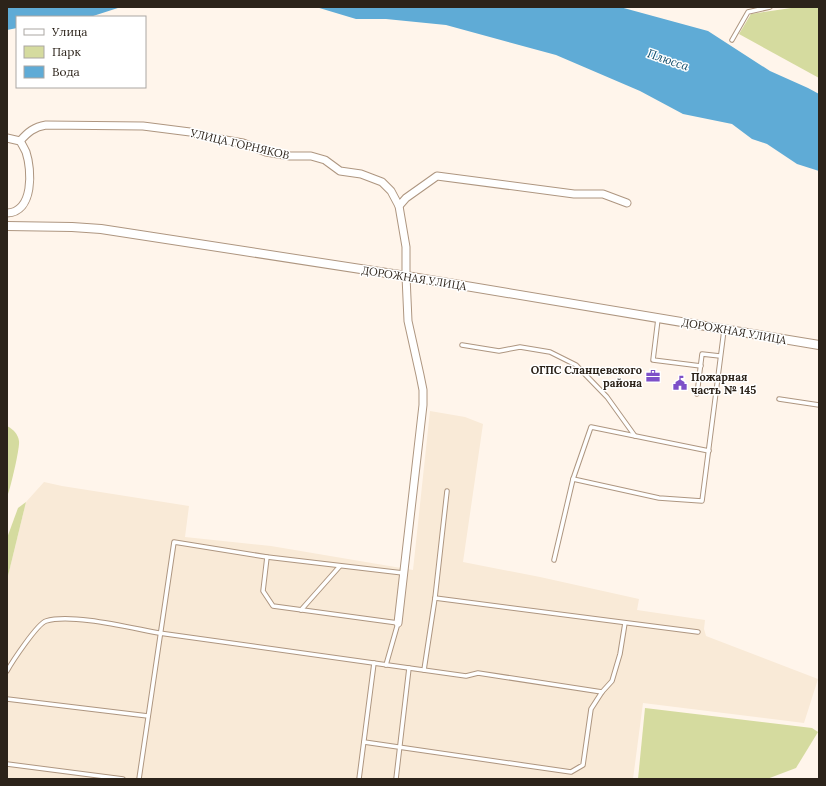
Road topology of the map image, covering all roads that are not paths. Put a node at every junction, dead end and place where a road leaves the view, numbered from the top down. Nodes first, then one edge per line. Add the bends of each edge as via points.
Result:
1 (770, 7) edge
2 (732, 40) dead end
3 (7, 138) edge
4 (20, 141) junction
5 (627, 203) dead end
6 (399, 206) junction
7 (7, 213) edge
8 (7, 226) edge
9 (406, 276) junction
10 (658, 318) junction
11 (724, 329) junction
12 (819, 345) edge
13 (462, 346) dead end
14 (720, 356) junction
15 (701, 366) junction
16 (697, 394) dead end
17 (779, 399) dead end
18 (819, 405) edge
19 (635, 436) junction
20 (709, 451) junction
21 (573, 479) junction
22 (447, 491) dead end
23 (266, 557) junction
24 (554, 560) dead end
25 (340, 566) junction
26 (404, 574) junction
27 (435, 598) junction
28 (301, 610) junction
29 (398, 623) junction
30 (626, 623) junction
31 (698, 632) dead end
32 (160, 633) junction
33 (374, 663) junction
34 (386, 665) junction
35 (409, 668) junction
36 (424, 670) junction
37 (7, 671) edge
38 (602, 692) junction
39 (7, 699) edge
40 (148, 716) junction
41 (364, 742) junction
42 (400, 747) junction
43 (7, 764) edge
44 (359, 778) edge
45 (123, 779) edge
46 (139, 779) edge
47 (396, 779) edge

1 - 2 lane via 748,12
3 - 4 street
4 - 6 street, УЛИЦА ГОРНЯКОВ via 29,131 46,125 143,126 190,132 243,143 266,152 311,156 325,160 340,171 361,174 382,182 392,191
4 - 7 street via 29,164 28,192 20,209
5 - 6 street via 602,194 574,194 437,176
6 - 9 street, УЛИЦА ГОРНЯКОВ via 406,247
8 - 9 street, ДОРОЖНАЯ УЛИЦА via 101,229
9 - 10 street, ДОРОЖНАЯ УЛИЦА
9 - 26 street, УЛИЦА ГОРНЯКОВ via 408,321 423,390 423,405
10 - 11 street, ДОРОЖНАЯ УЛИЦА
10 - 15 lane via 653,360
11 - 12 street, ДОРОЖНАЯ УЛИЦА
11 - 14 lane
13 - 19 lane via 499,351 520,347 550,352 576,365 608,397
14 - 15 lane via 702,354
14 - 20 lane
15 - 16 lane
17 - 18 lane
19 - 20 lane
19 - 21 lane via 591,428
20 - 21 lane via 702,501 658,498
21 - 24 lane
22 - 27 lane
23 - 25 lane
23 - 28 lane via 262,591 273,606
23 - 32 lane via 174,542
25 - 26 lane
25 - 28 lane
26 - 29 street, УЛИЦА ГОРНЯКОВ
27 - 30 lane
27 - 36 lane
28 - 29 lane
29 - 34 lane
30 - 31 lane
30 - 38 lane via 612,681
32 - 33 lane
32 - 37 lane via 58,618 43,622 14,658
32 - 40 lane
33 - 34 lane
33 - 41 lane
34 - 35 lane
35 - 36 lane
35 - 42 lane
36 - 38 lane via 466,676 478,673
38 - 42 lane via 591,709 583,764 571,772
39 - 40 lane
40 - 46 lane
41 - 42 lane
41 - 44 lane
42 - 47 lane
43 - 45 lane

